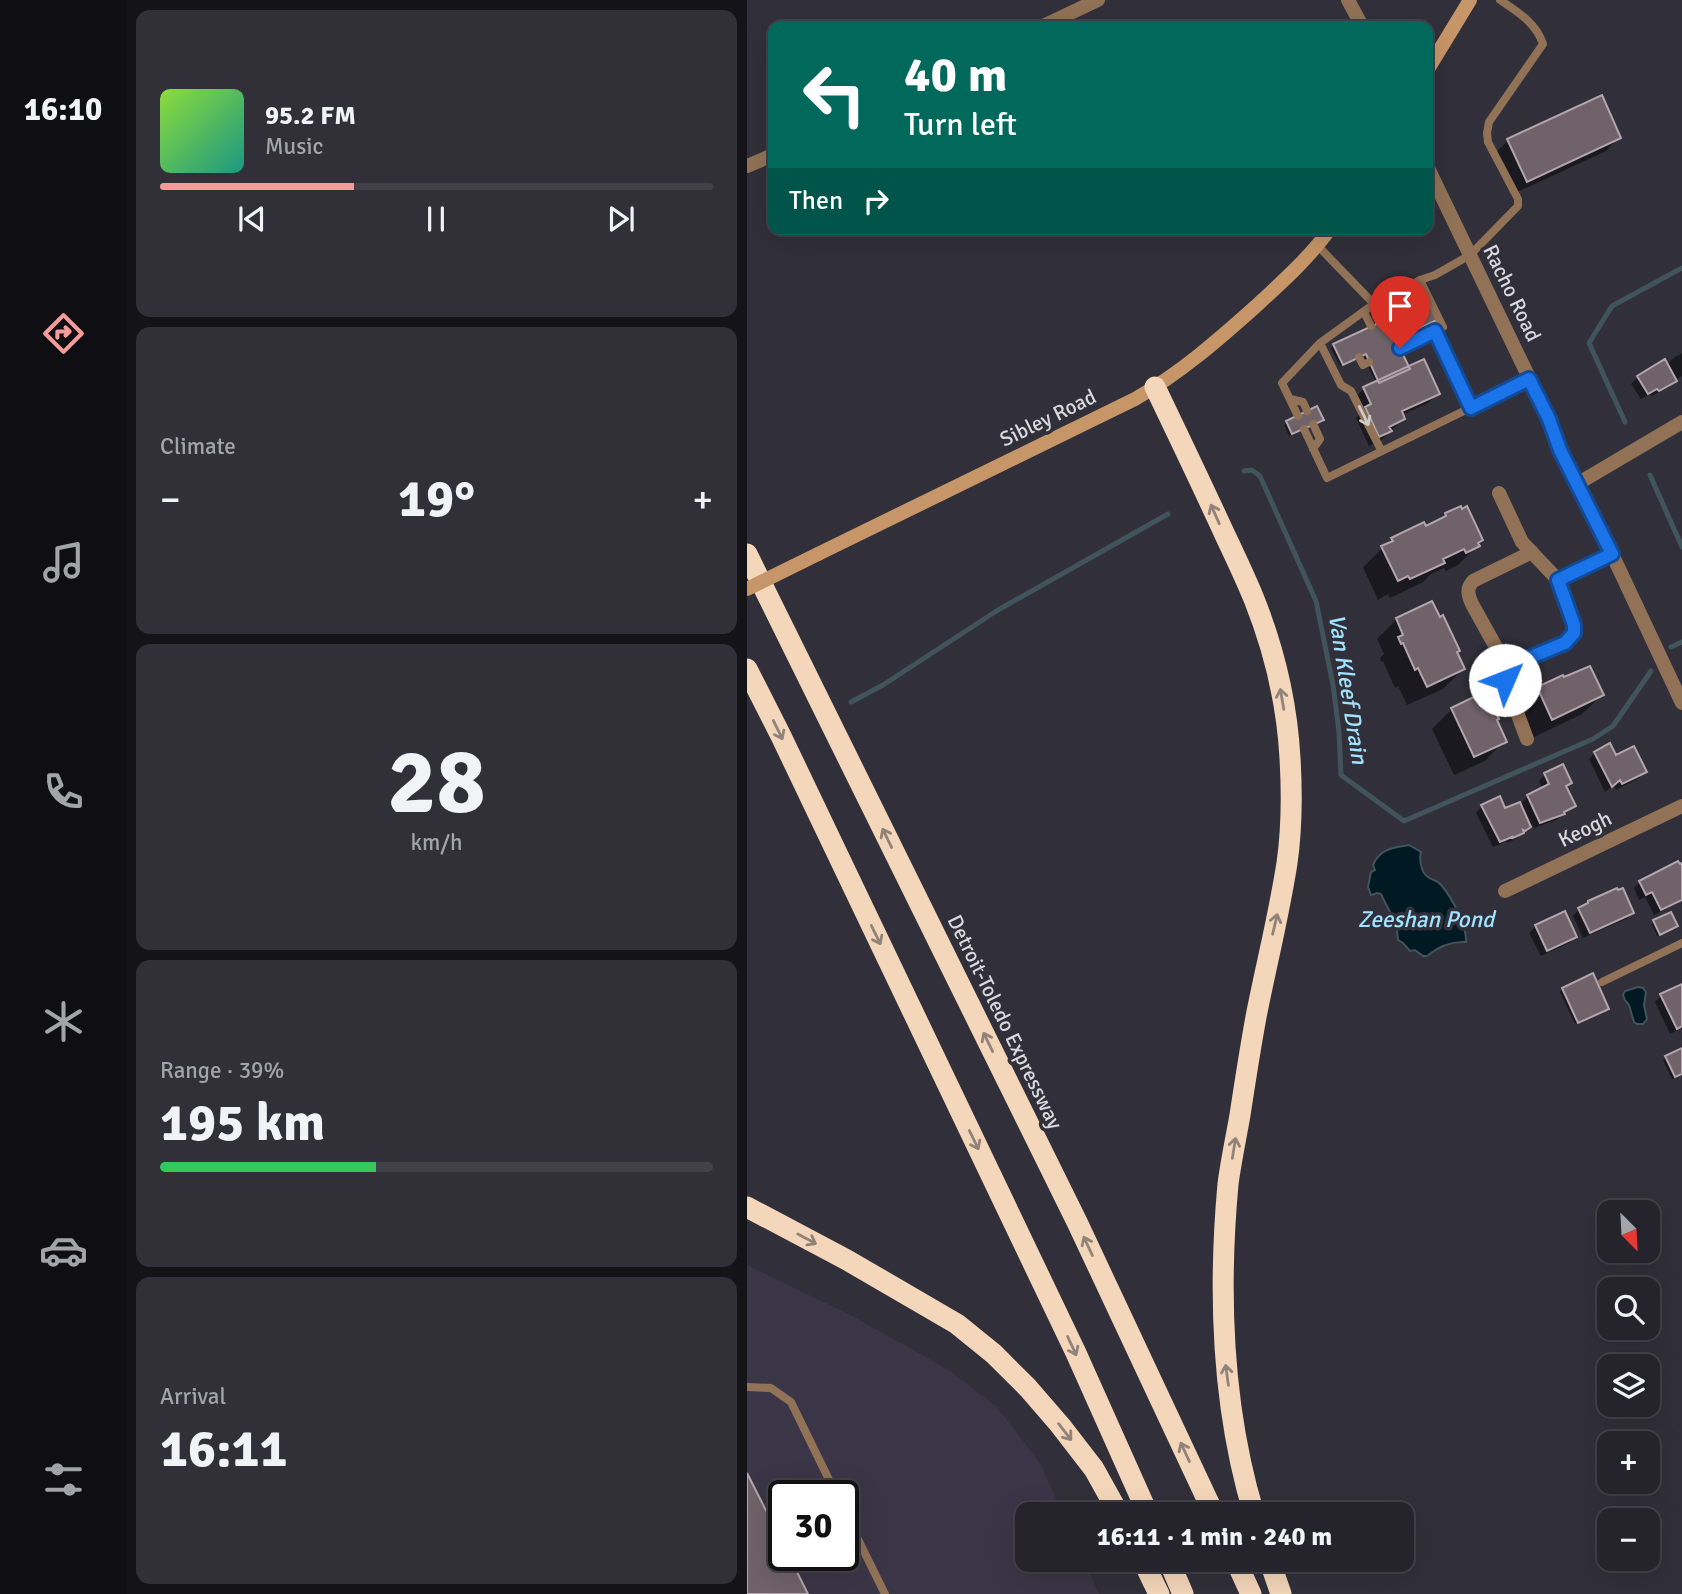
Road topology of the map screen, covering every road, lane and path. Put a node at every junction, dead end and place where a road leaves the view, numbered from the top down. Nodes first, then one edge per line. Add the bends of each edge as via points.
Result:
1 (1098, 0) edge
2 (1348, 0) edge
3 (1470, 0) edge
4 (1500, 0) edge
5 (1054, 21) edge
6 (1359, 21) edge
7 (1433, 61) edge
8 (768, 157) edge
9 (747, 166) edge
10 (1433, 178) edge
11 (1325, 235) edge
12 (1317, 245) junction
13 (1470, 255) junction
14 (1420, 280) junction
15 (1401, 290) junction
16 (1378, 302) junction
17 (1410, 308) dead end
18 (1364, 312) junction
19 (1390, 318) dead end
20 (1345, 325) junction
21 (1371, 326) dead end
22 (1435, 331) junction
23 (1350, 336) dead end
24 (1320, 343) junction
25 (1401, 344) dead end
26 (1358, 358) dead end
27 (1369, 362) dead end
28 (1529, 379) junction
29 (1155, 387) junction
30 (1290, 399) junction
31 (1471, 408) junction
32 (1307, 411) dead end
33 (1298, 416) dead end
34 (1682, 422) edge
35 (1313, 424) dead end
36 (1303, 429) dead end
37 (1313, 449) junction
38 (1381, 450) junction
39 (1577, 484) junction
40 (1499, 494) dead end
41 (1532, 552) junction
42 (747, 554) edge
43 (1612, 554) junction
44 (1558, 580) junction
45 (747, 589) edge
46 (1507, 667) junction
47 (747, 669) edge
48 (1682, 704) edge
49 (1527, 738) dead end
50 (1682, 806) edge
51 (1505, 891) dead end
52 (1682, 943) edge
53 (1602, 982) dead end
54 (747, 1207) edge
55 (747, 1387) edge
56 (829, 1480) edge
57 (1112, 1502) edge
58 (1143, 1502) edge
59 (1208, 1502) edge
60 (1252, 1502) edge
61 (859, 1541) edge
62 (1148, 1572) edge
63 (1174, 1572) edge
64 (1241, 1572) edge
65 (1273, 1572) edge
66 (885, 1594) edge
67 (1159, 1594) edge
68 (1183, 1594) edge
69 (1251, 1594) edge
70 (1281, 1594) edge

1 - 5 street
2 - 6 street
3 - 7 main road
4 - 13 lane via 1527,19 1543,44 1489,122 1487,133 1518,206
8 - 9 street
10 - 13 street, Racho Road
11 - 12 main road, Sibley Road
12 - 16 lane
12 - 29 main road, Sibley Road via 1236,324
13 - 14 lane
13 - 28 street, Racho Road
14 - 15 lane
14 - 22 lane via 1443,327
15 - 16 lane
15 - 17 lane
16 - 18 lane
16 - 19 lane
18 - 20 lane
18 - 21 lane
20 - 23 lane
20 - 24 lane
22 - 25 lane
22 - 31 lane
24 - 30 lane via 1282,383
24 -> 38 lane
26 - 27 lane via 1363,365
28 - 31 lane
28 - 39 street, Racho Road
29 - 45 main road, Sibley Road, bridge
60 -> 29 highway via 1225,1362 1226,1218 1255,1020 1287,859 1290,757 1277,676 1253,597
30 - 32 lane via 1303,402
30 - 33 lane
31 - 38 lane
34 - 39 street
35 - 37 lane via 1320,439
36 - 37 lane
37 - 38 lane via 1327,478
39 - 43 street, Racho Road
40 - 41 street via 1522,542
41 - 44 street
41 - 46 street via 1473,581 1468,590
59 -> 42 highway, Detroit-Toledo Expressway via 1077,1222
43 - 44 street
43 - 48 street, Racho Road
44 - 46 street via 1574,633 1565,643
46 - 49 street via 1505,680
47 -> 58 highway via 1076,1353
50 - 51 street, Keogh
52 - 53 lane
54 -> 57 highway via 957,1324 1028,1388 1060,1424
55 - 56 lane via 771,1388 791,1402
61 - 66 lane
62 - 67 highway
63 - 68 highway
64 - 69 highway
65 - 70 highway

